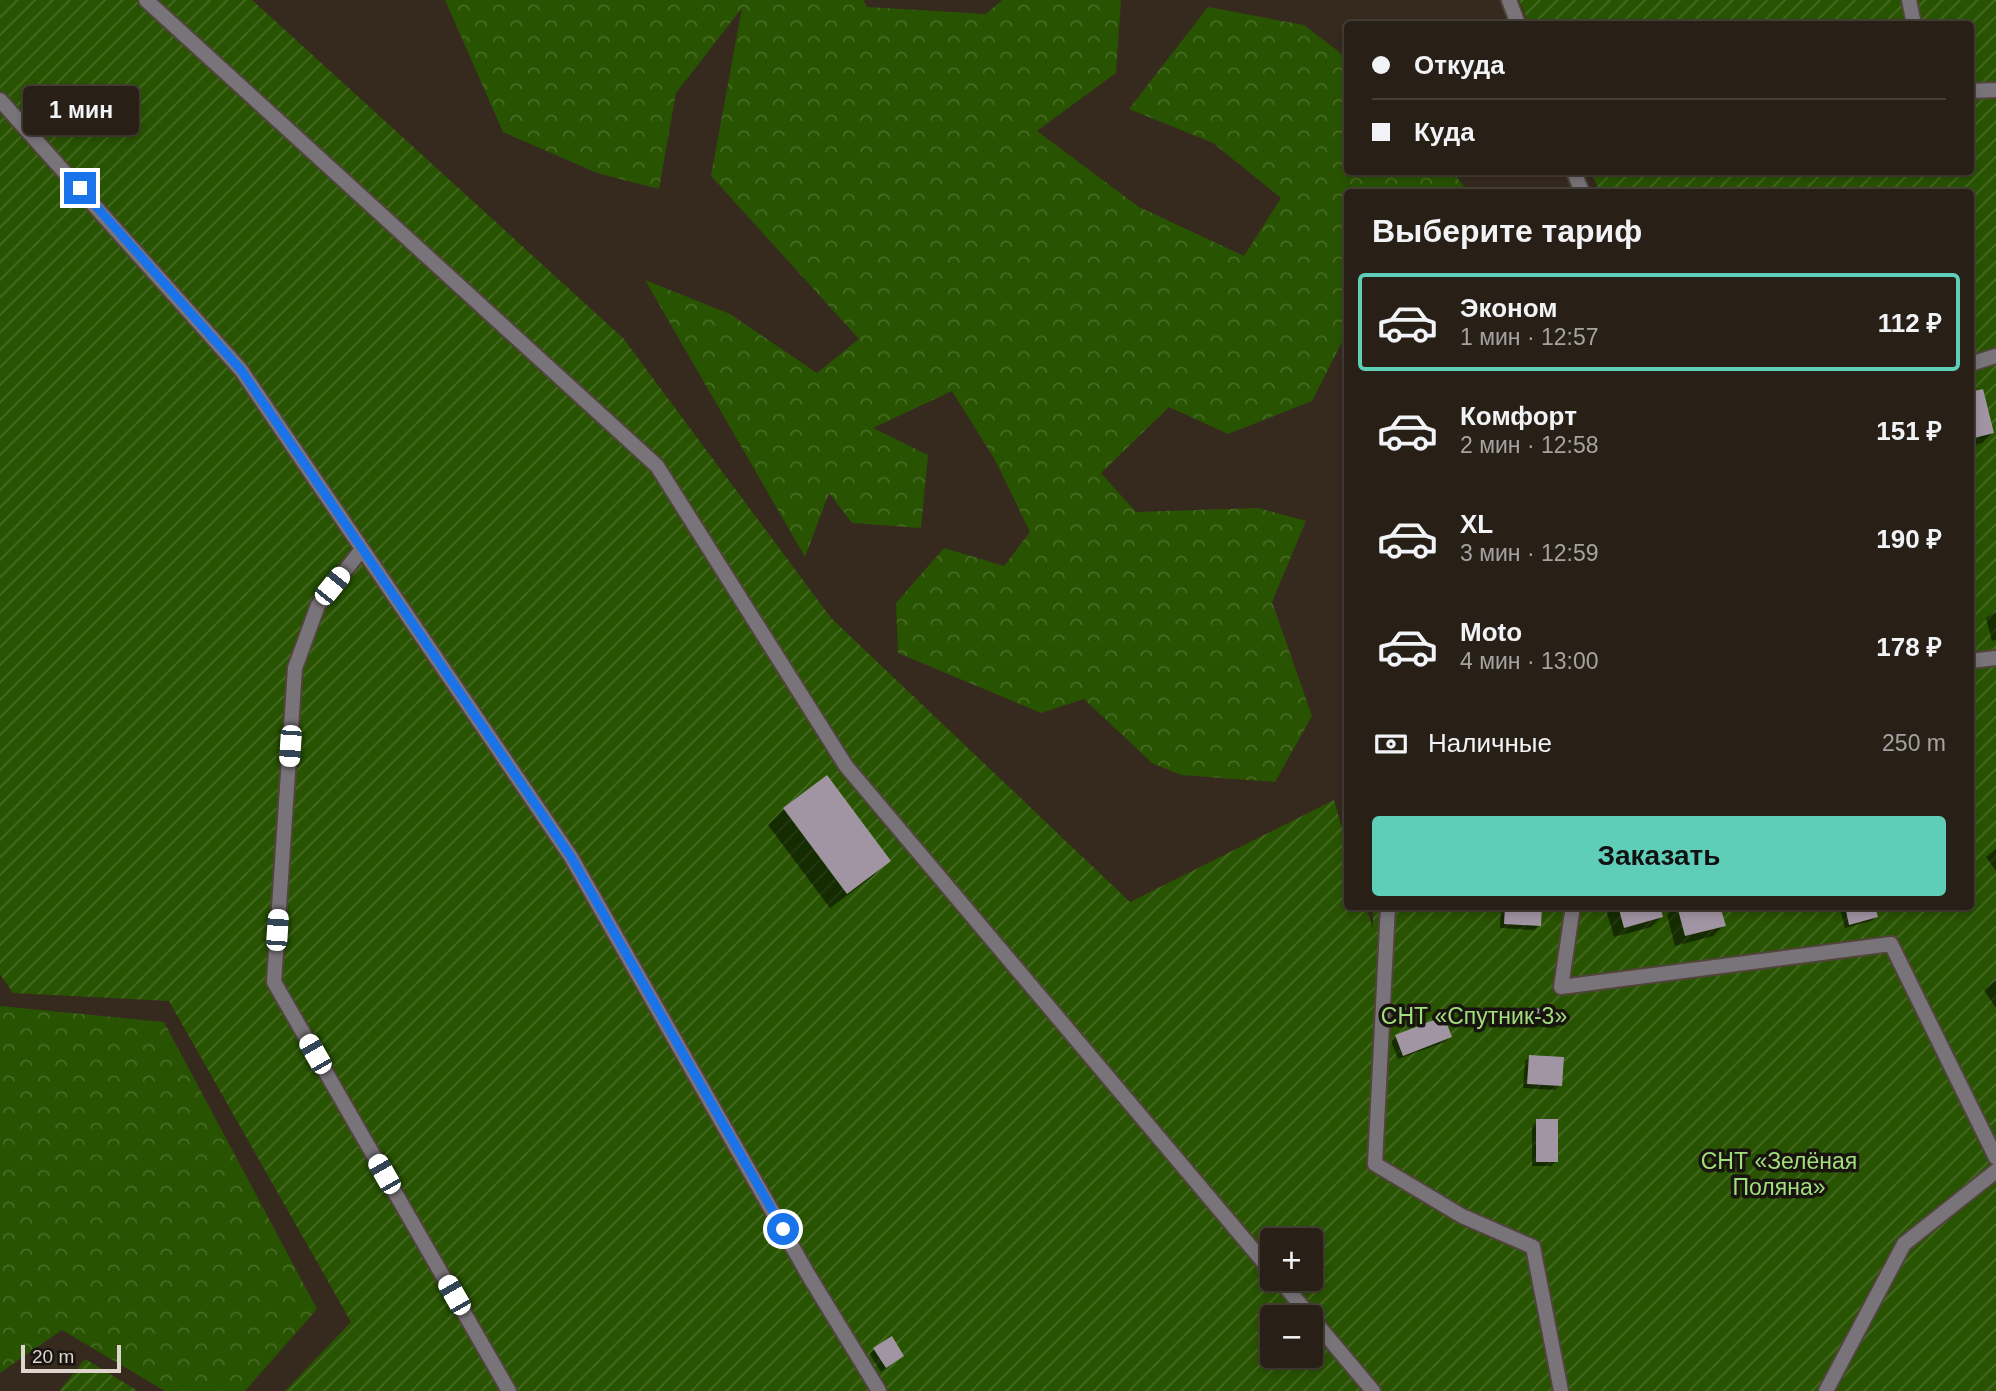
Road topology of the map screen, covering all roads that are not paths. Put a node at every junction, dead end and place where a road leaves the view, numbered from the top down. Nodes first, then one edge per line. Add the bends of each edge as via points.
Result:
1 (146, 0) edge
2 (1508, 0) edge
3 (1909, 0) edge
4 (1517, 21) edge
5 (1913, 21) edge
6 (1996, 90) edge
7 (1974, 91) edge
8 (0, 100) edge
9 (1996, 356) edge
10 (1974, 362) edge
11 (362, 550) junction
12 (1996, 658) edge
13 (1974, 661) edge
14 (1388, 910) edge
15 (1572, 910) edge
16 (1996, 1158) edge
17 (1996, 1171) edge
18 (1260, 1258) edge
19 (1289, 1291) edge
20 (509, 1391) edge
21 (879, 1391) edge
22 (1373, 1391) edge
23 (1561, 1391) edge
24 (1826, 1391) edge

1 - 18 street via 657,466 846,766
2 - 4 street
3 - 5 street
6 - 7 street
8 - 11 street via 241,370
9 - 10 street
11 - 20 street via 318,605 295,668 274,982
11 - 21 street via 571,857
12 - 13 street
14 - 23 street via 1375,1164 1462,1216 1533,1247
15 - 16 street via 1561,987 1891,944
17 - 24 street via 1904,1244
19 - 22 street

